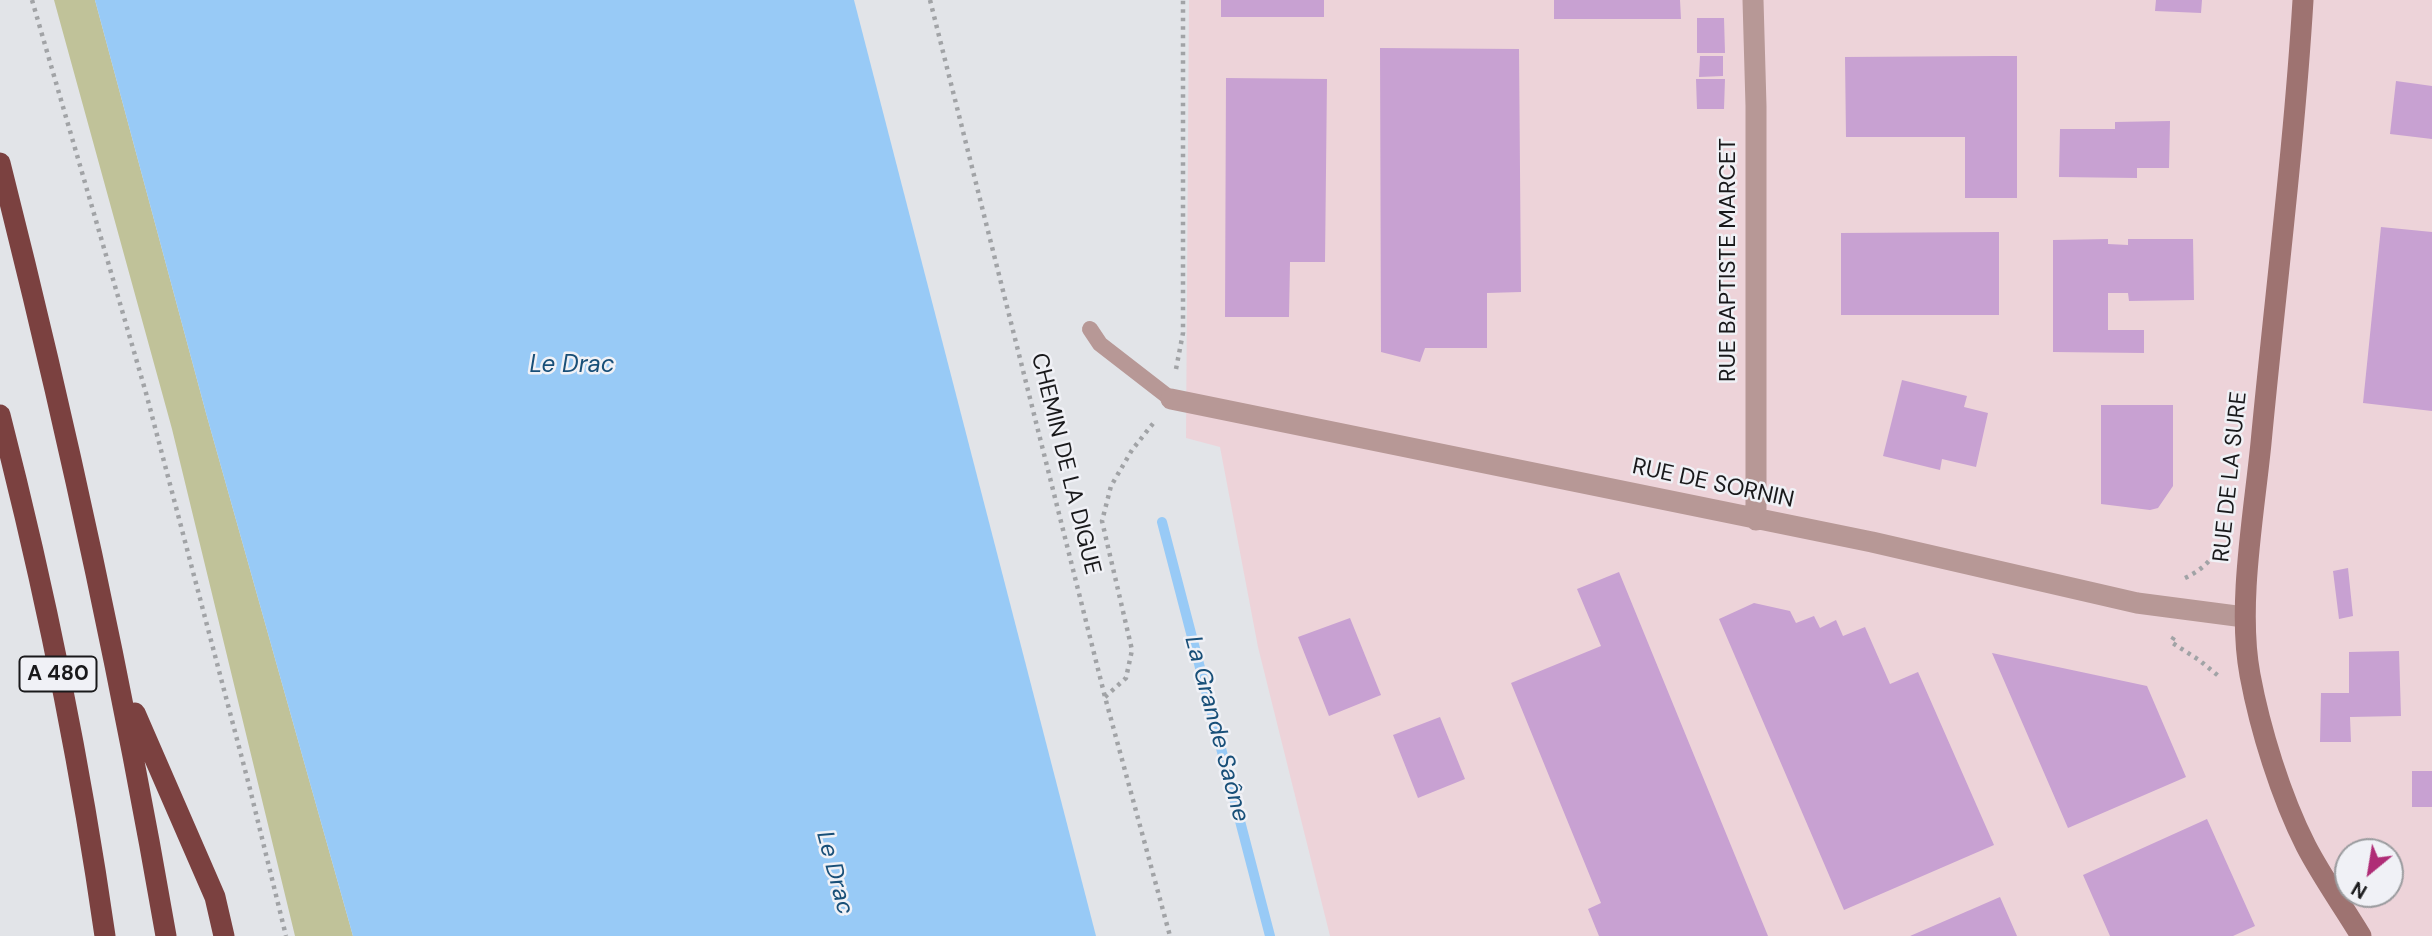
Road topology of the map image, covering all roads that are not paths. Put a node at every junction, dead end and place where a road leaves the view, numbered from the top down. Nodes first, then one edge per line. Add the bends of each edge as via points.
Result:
1 (1752, 0) edge
2 (2303, 0) edge
3 (0, 163) edge
4 (1090, 329) dead end
5 (1171, 400) joint
6 (0, 415) edge
7 (1756, 520) junction
8 (2244, 617) junction
9 (118, 676) junction
10 (104, 936) edge
11 (166, 936) edge
12 (224, 936) edge
13 (2361, 936) edge

1 - 7 street, RUE BAPTISTE MARCET
2 - 8 street, RUE DE LA SURE via 2294,136
3 - 9 highway, A 480 via 48,353
4 - 5 lane via 1100,344
5 - 7 street, RUE DE SORNIN
6 - 10 highway, A 480 via 32,539 94,858
7 - 8 street, RUE DE SORNIN via 2137,603
8 - 13 street, RUE DE LA SURE via 2263,733 2284,792 2306,845
9 - 11 highway, A 480
9 - 12 highway via 215,897

